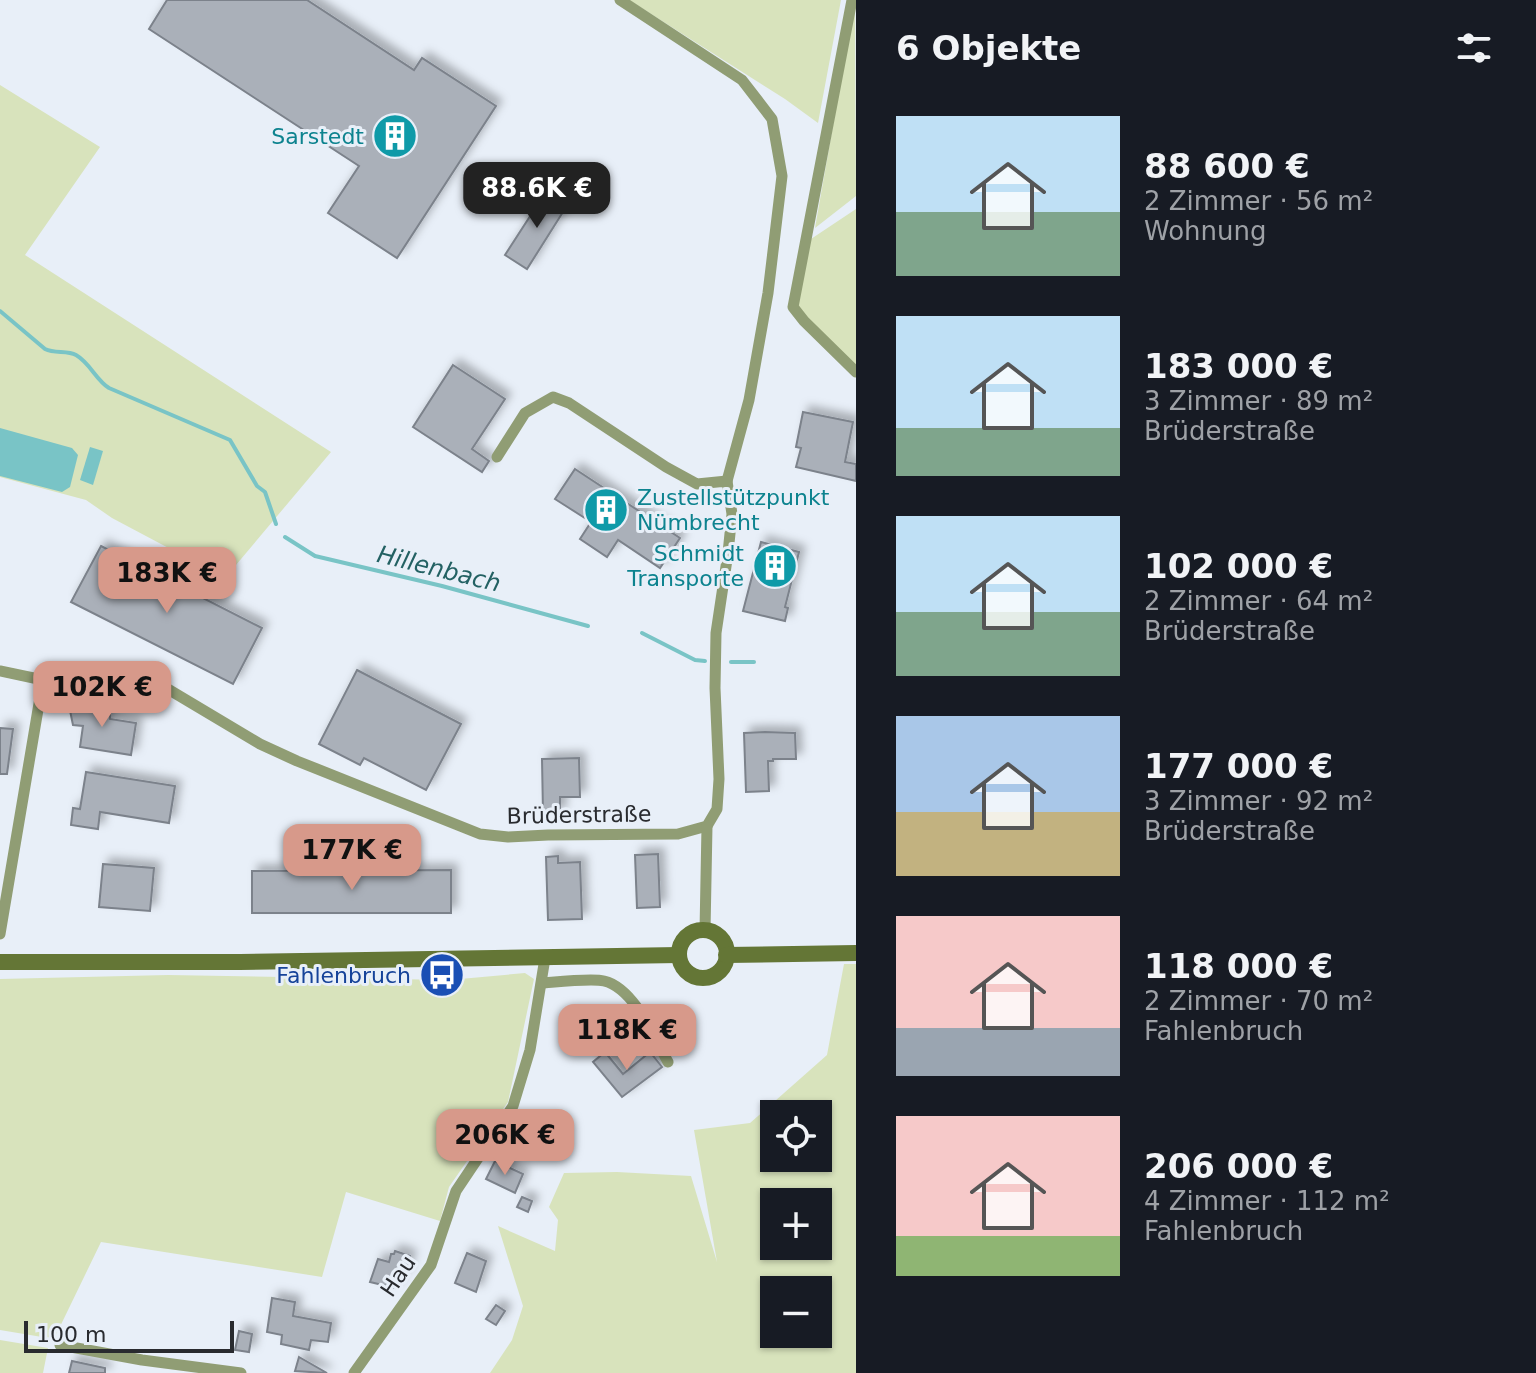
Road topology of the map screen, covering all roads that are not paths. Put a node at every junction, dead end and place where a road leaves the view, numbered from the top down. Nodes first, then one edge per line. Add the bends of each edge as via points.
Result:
1 (620, 0) edge
2 (852, 0) edge
3 (856, 372) edge
4 (497, 457) dead end
5 (727, 481) junction
6 (0, 671) edge
7 (43, 680) junction
8 (707, 826) junction
9 (705, 931) junction
10 (0, 934) edge
11 (856, 953) edge
12 (679, 955) junction
13 (726, 955) junction
14 (545, 958) junction
15 (0, 962) edge
16 (542, 983) junction
17 (668, 1062) dead end
18 (60, 1345) dead end
19 (241, 1373) edge
20 (354, 1373) edge

1 - 5 street via 742,80 772,119 782,176 768,293 749,400
2 - 3 street via 793,307
4 - 5 street via 525,413 553,397 697,484
5 - 8 street via 732,514 716,633 719,779 717,809
6 - 7 street, Brüderstraße
7 - 8 street, Brüderstraße via 62,681 99,671 141,673 260,744 480,834 678,834
7 - 10 street
8 - 9 street
9 - 12 main road via 690,934
9 - 13 main road via 718,936
11 - 13 main road
12 - 13 main road via 688,974 704,978 719,972
12 - 14 main road
14 - 15 main road
14 - 16 street
16 - 17 street via 604,980 624,990
16 - 20 street, Hau via 513,1106 456,1191 431,1265
18 - 19 street

